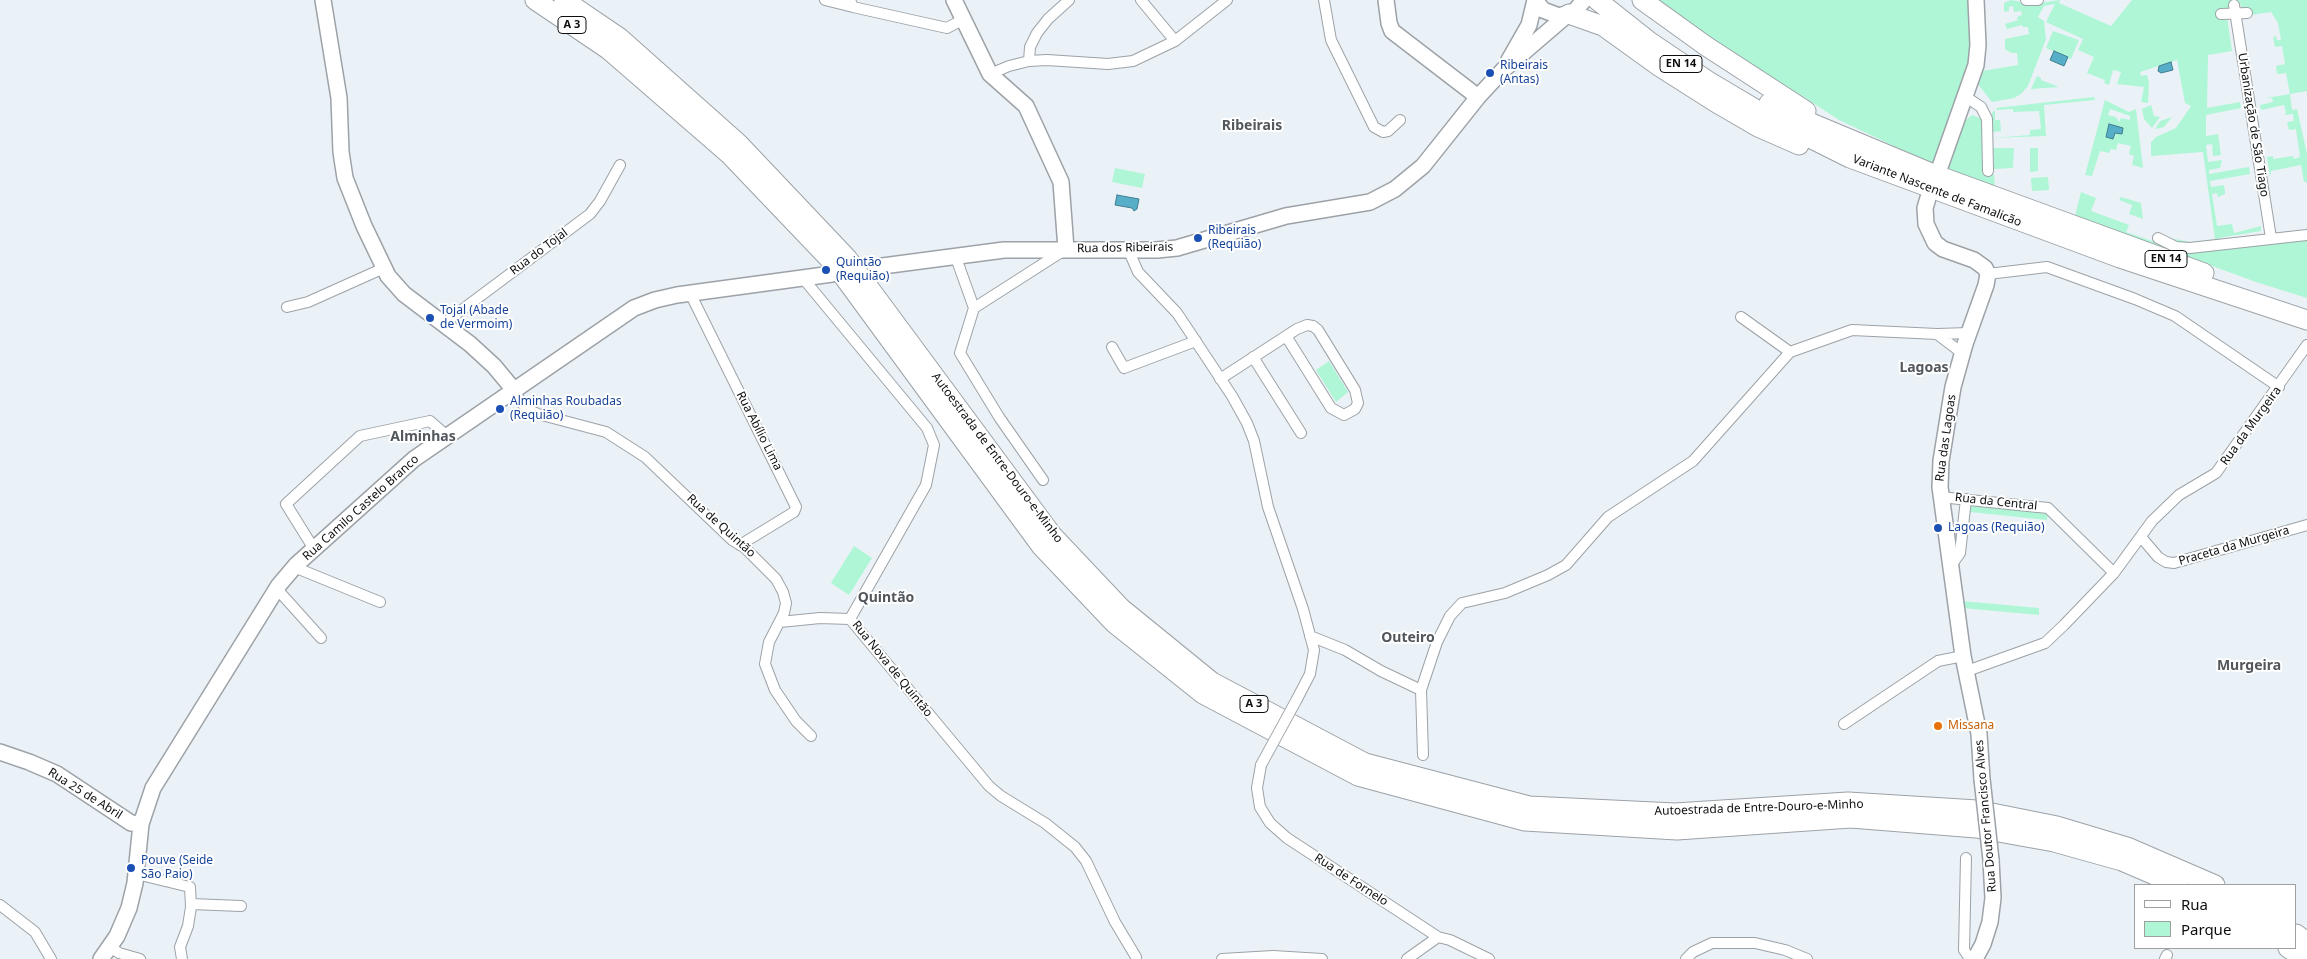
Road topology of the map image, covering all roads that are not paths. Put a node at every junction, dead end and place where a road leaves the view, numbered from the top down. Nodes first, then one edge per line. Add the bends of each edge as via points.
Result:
1 (323, 0) edge
2 (535, 0) edge
3 (564, 0) edge
4 (826, 0) edge
5 (954, 0) edge
6 (1069, 0) edge
7 (1141, 0) edge
8 (1227, 0) edge
9 (1324, 0) edge
10 (1386, 0) edge
11 (1535, 0) edge
12 (1584, 0) edge
13 (1597, 0) edge
14 (1616, 0) edge
15 (1642, 0) edge
16 (1976, 0) edge
17 (2026, 0) edge
18 (2038, 0) edge
19 (852, 4) edge
20 (2235, 9) junction
21 (2247, 12) dead end
22 (1568, 14) junction
23 (2221, 14) dead end
24 (962, 20) junction
25 (1174, 41) junction
26 (1029, 61) junction
27 (1503, 70) junction
28 (990, 74) junction
29 (1478, 97) junction
30 (1966, 97) junction
31 (1400, 120) dead end
32 (1849, 139) junction
33 (1850, 158) junction
34 (620, 165) dead end
35 (1940, 167) dead end
36 (1988, 171) dead end
37 (1928, 198) dead end
38 (2307, 235) edge
39 (2158, 238) dead end
40 (2271, 238) junction
41 (1066, 249) junction
42 (1128, 249) junction
43 (955, 255) junction
44 (875, 267) dead end
45 (384, 268) junction
46 (1987, 271) junction
47 (832, 274) dead end
48 (802, 277) junction
49 (690, 293) junction
50 (287, 307) dead end
51 (974, 308) junction
52 (2307, 308) edge
53 (1741, 317) dead end
54 (2307, 320) edge
55 (443, 324) junction
56 (1937, 334) junction
57 (1969, 334) junction
58 (1286, 336) junction
59 (1196, 341) junction
60 (2306, 346) edge
61 (1112, 347) dead end
62 (1790, 352) junction
63 (1962, 353) junction
64 (1253, 357) junction
65 (1220, 379) junction
66 (2279, 387) junction
67 (514, 390) junction
68 (1301, 433) dead end
69 (447, 436) junction
70 (1044, 480) dead end
71 (1940, 497) junction
72 (1966, 499) junction
73 (2307, 525) edge
74 (2141, 537) junction
75 (740, 545) junction
76 (314, 549) junction
77 (1950, 567) junction
78 (294, 568) junction
79 (2114, 573) junction
80 (277, 589) junction
81 (380, 602) dead end
82 (850, 619) junction
83 (780, 622) junction
84 (1310, 636) junction
85 (321, 638) dead end
86 (1963, 656) junction
87 (1967, 671) junction
88 (1421, 690) junction
89 (1844, 724) dead end
90 (810, 736) dead end
91 (0, 752) edge
92 (1423, 754) dead end
93 (141, 824) junction
94 (1966, 858) dead end
95 (136, 874) junction
96 (2176, 884) edge
97 (2213, 884) edge
98 (191, 904) junction
99 (0, 905) edge
100 (241, 906) dead end
101 (1438, 937) junction
102 (2290, 949) edge
103 (105, 953) edge
104 (1137, 958) edge
105 (51, 959) edge
106 (140, 959) edge
107 (182, 959) edge
108 (1222, 959) edge
109 (1322, 959) edge
110 (1407, 959) edge
111 (1489, 959) edge
112 (1686, 959) edge
113 (1807, 959) edge
114 (1970, 959) edge
115 (1975, 959) edge
116 (2305, 959) edge

1 - 45 main road via 338,98 345,178
2 - 96 highway, Autoestrada de Entre-Douro-e-Minho / A 3 via 609,50 729,154 835,265 1041,546 1114,623 1211,698 1358,776 1525,821 1677,830 1851,818 1976,828 2054,842 2122,861
3 - 97 highway, Autoestrada de Entre-Douro-e-Minho / A 3 via 620,38 738,143 848,258 1052,535 1121,608 1212,682 1365,763 1529,806 1675,813 1848,802 1977,810 2057,826 2127,847
4 - 19 street
5 - 24 main road
6 - 26 street via 1037,33 1030,46
7 - 25 street
8 - 25 street
9 - 31 street via 1331,40 1374,127 1388,131
10 - 29 main road via 1392,31
11 - 22 main road via 1550,14
11 - 27 main road via 1526,32
12 - 22 main road
13 - 33 highway, Variante Nascente de Famalicão / EN 14 via 1650,42 1708,81
14 - 32 highway, Variante Nascente de Famalicão / EN 14 via 1684,51 1746,90 1778,108
15 - 32 highway via 1706,46
16 - 30 main road via 1978,57
17 - 18 street
19 - 24 street via 947,28
20 - 21 street
20 - 23 street
20 - 40 street, Urbanização de São Tiago
22 - 27 main road
22 - 33 highway via 1603,26 1680,80 1758,127 1812,150
24 - 28 main road
25 - 26 street via 1143,57 1108,64
26 - 28 street
27 - 29 main road, Rua dos Ribeirais
28 - 41 main road via 1026,106 1061,182
29 - 42 main road, Rua dos Ribeirais via 1422,166 1395,189 1370,202 1286,216 1184,246 1157,250
30 - 35 main road
30 - 36 street via 1981,107 1987,118
32 - 52 highway, Variante Nascente de Famalicão / EN 14 via 2026,208
33 - 54 highway, Variante Nascente de Famalicão / EN 14 via 2120,258
34 - 55 street, Rua do Tojal via 590,214
37 - 46 main road via 1926,224 1935,243 1974,260
38 - 40 street
39 - 40 street via 2190,248
41 - 42 main road, Rua dos Ribeirais
41 - 43 main road, Rua dos Ribeirais
41 - 51 street
42 - 59 street, Rua de Fornelo via 1138,272 1177,313
43 - 44 main road, Rua dos Ribeirais
43 - 51 street
45 - 50 street via 308,302
45 - 55 main road via 404,294
46 - 57 main road, Rua das Lagoas via 1986,285
46 - 66 street via 2047,267 2135,299 2175,316
47 - 48 main road
48 - 49 main road, Rua Camilo Castelo Branco
48 - 82 street, Rua Nova de Quintão via 927,428 934,445 926,485
49 - 67 main road, Rua Camilo Castelo Branco via 634,308
49 - 75 street, Rua Abílio Lima via 796,507 794,512
51 - 70 street via 960,353 994,411
53 - 62 street
55 - 67 main road via 494,366
56 - 57 street
56 - 62 street via 1852,330
56 - 63 street
57 - 63 main road, Rua das Lagoas
58 - 58 street via 1307,326 1318,330 1358,396 1355,409 1344,415 1331,408
58 - 64 street
59 - 61 street via 1124,368
59 - 65 street, Rua de Fornelo
60 - 66 street, Rua da Murgeira
62 - 88 street via 1693,460 1608,517 1566,565 1505,593 1462,603 1450,616 1437,642
63 - 71 main road, Rua das Lagoas via 1945,434
64 - 65 street
64 - 68 street
65 - 84 street, Rua de Fornelo via 1254,440 1268,507
66 - 74 street, Rua da Murgeira via 2216,473 2179,496 2152,521
67 - 69 main road, Rua Camilo Castelo Branco
67 - 75 street, Rua de Quintão via 528,409 606,432 645,457
69 - 76 main road, Rua Camilo Castelo Branco via 414,459
69 - 76 street via 430,421 360,436 286,504
71 - 72 street, Rua da Central
71 - 77 main road, Rua das Lagoas
72 - 77 street via 1960,553
72 - 79 street, Rua da Central via 2048,508
73 - 74 street, Praceta da Murgeira via 2174,563 2158,556
74 - 79 street, Rua da Murgeira
75 - 83 street, Rua de Quintão via 776,579 783,592 786,603
76 - 78 main road, Rua Camilo Castelo Branco
77 - 86 main road, Rua das Lagoas
78 - 80 main road, Rua Camilo Castelo Branco
78 - 81 street
79 - 87 street, Rua da Murgeira via 2045,642
80 - 85 street
80 - 93 main road, Rua Camilo Castelo Branco via 157,781
82 - 83 street
82 - 104 street, Rua Nova de Quintão via 989,786 1075,847 1086,861 1115,922
83 - 90 street, Rua de Quintão via 769,642 767,670 774,690
84 - 88 street via 1345,650
84 - 101 street, Rua de Fornelo, bridge via 1314,650 1310,674 1261,765 1257,788 1260,807 1270,823 1300,847
86 - 87 main road, Rua das Lagoas
86 - 89 street via 1938,661
87 - 115 main road, Rua Doutor Francisco Alves, bridge via 1979,734 1993,898 1990,922
88 - 92 street
91 - 93 main road, Rua 25 de Abril via 57,774 131,822
93 - 95 main road, Rua Camilo Castelo Branco
94 - 114 street via 1964,950
95 - 98 street via 190,887
95 - 103 main road, Rua Camilo Castelo Branco via 129,908
98 - 100 street
98 - 107 street via 188,926 180,947
99 - 105 street via 35,932
101 - 110 street
101 - 111 street, Rua de Fornelo
102 - 116 highway
103 - 106 street
108 - 109 street via 1273,956
112 - 113 street via 1712,943 1756,943

